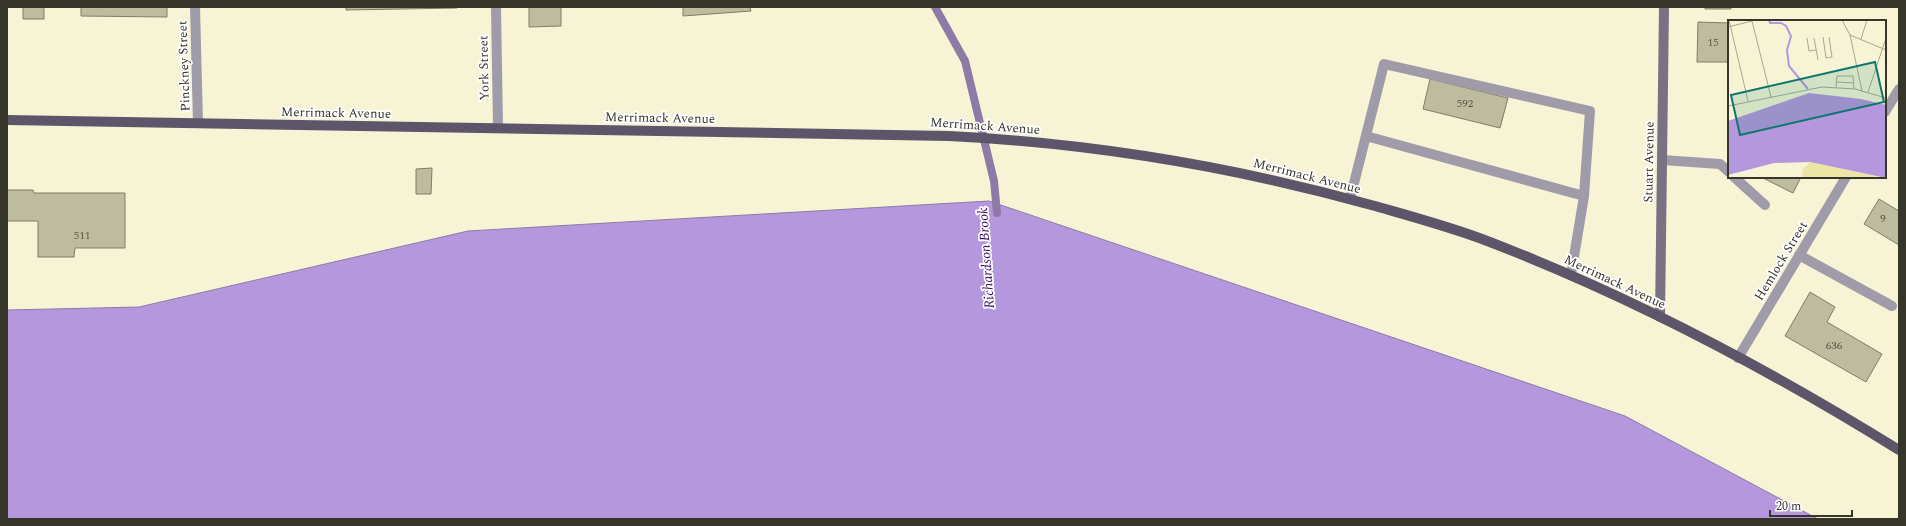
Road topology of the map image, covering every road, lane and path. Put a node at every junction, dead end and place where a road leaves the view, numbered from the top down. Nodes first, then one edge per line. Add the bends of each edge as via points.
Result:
1 (195, 7) edge
2 (496, 7) edge
3 (1664, 7) edge
4 (1899, 89) edge
5 (1886, 110) edge
6 (7, 120) edge
7 (198, 123) junction
8 (498, 128) junction
9 (1366, 136) junction
10 (1662, 160) junction
11 (1728, 171) edge
12 (1735, 178) edge
13 (1845, 178) edge
14 (1584, 196) junction
15 (1350, 199) junction
16 (1765, 205) dead end
17 (1800, 255) junction
18 (1571, 275) junction
19 (1892, 306) dead end
20 (1660, 317) junction
21 (1738, 358) junction
22 (1899, 450) edge

1 - 7 street, Pinckney Street
2 - 8 street, York Street
3 - 10 street, Stuart Avenue
4 - 5 street
6 - 7 main road, Merrimack Avenue
7 - 8 main road, Merrimack Avenue
8 - 15 main road, Merrimack Avenue via 1018,139 1223,170
9 - 14 street
9 - 14 street via 1384,64 1590,111
9 - 15 street
10 - 11 street via 1720,164
10 - 20 street, Stuart Avenue
12 - 16 street
13 - 17 street, Hemlock Street
14 - 18 street
15 - 18 main road, Merrimack Avenue via 1480,238
17 - 19 street
17 - 21 street, Hemlock Street
18 - 20 main road, Merrimack Avenue
20 - 21 main road, Merrimack Avenue
21 - 22 main road, Merrimack Avenue via 1853,421

